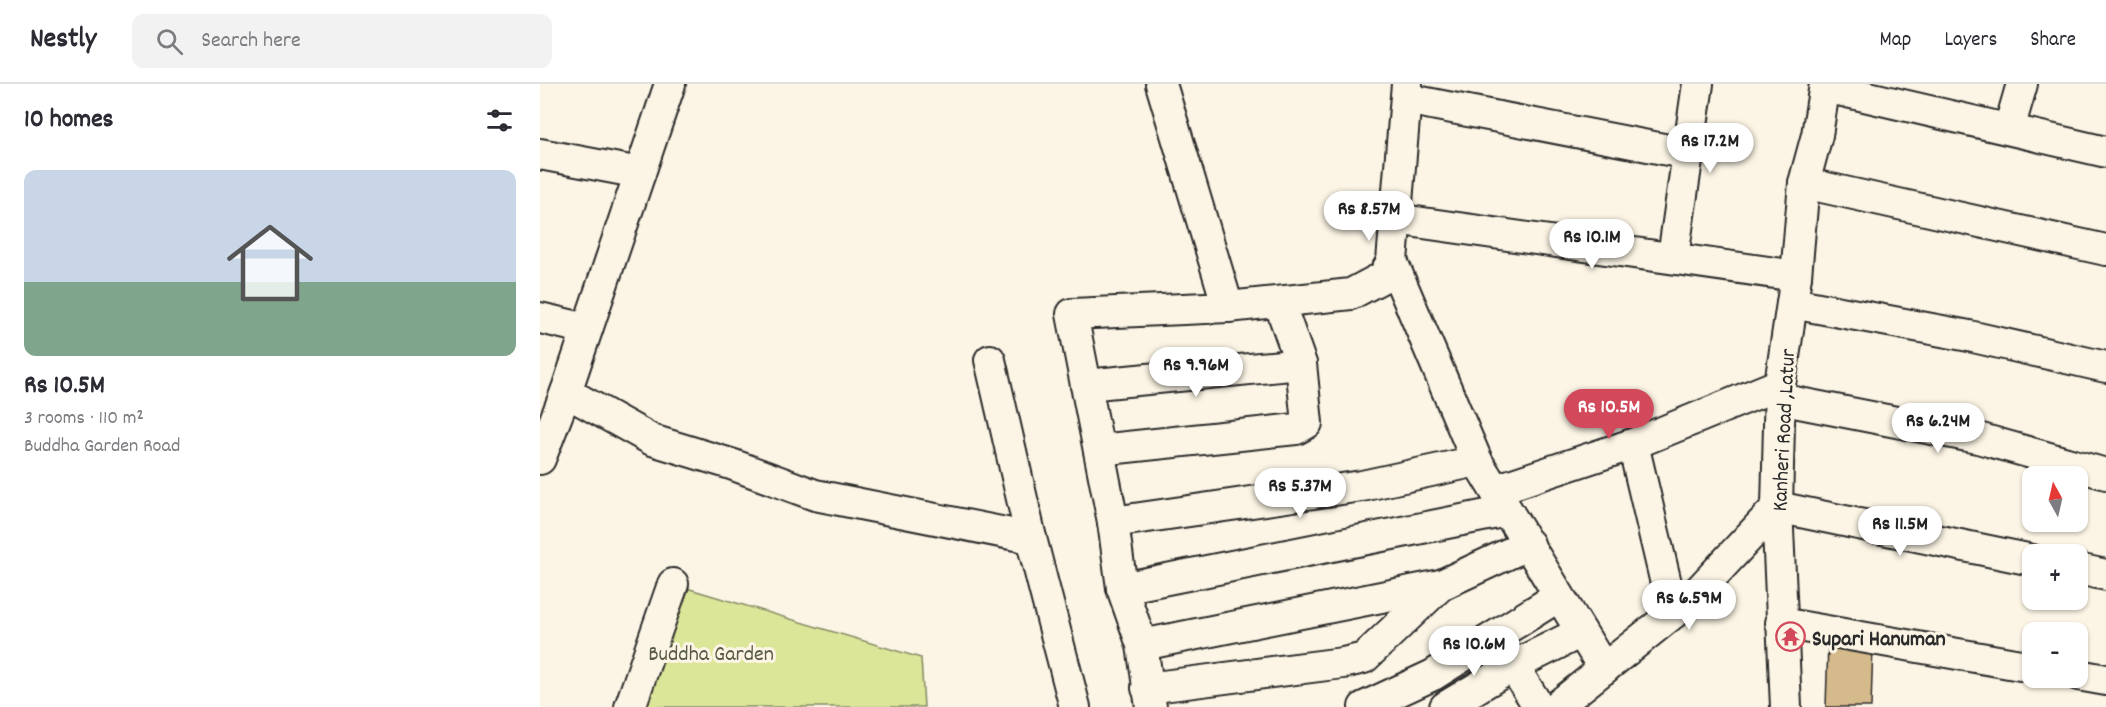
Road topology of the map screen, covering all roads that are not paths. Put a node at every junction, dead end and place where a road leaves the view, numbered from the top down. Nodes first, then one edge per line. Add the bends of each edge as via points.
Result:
1 (670, 84) edge
2 (1161, 84) edge
3 (1698, 84) edge
4 (2022, 84) edge
5 (1825, 86) edge
6 (1407, 91) edge
7 (2009, 129) junction
8 (2106, 152) edge
9 (540, 154) edge
10 (1689, 154) junction
11 (640, 173) junction
12 (1804, 183) junction
13 (1395, 219) junction
14 (2106, 249) edge
15 (1673, 257) junction
16 (1392, 261) junction
17 (1794, 290) junction
18 (1279, 302) junction
19 (1228, 307) junction
20 (540, 318) edge
21 (587, 329) junction
22 (990, 360) dead end
23 (1301, 364) junction
24 (2106, 367) edge
25 (1086, 385) junction
26 (1780, 391) junction
27 (566, 392) junction
28 (1633, 444) junction
29 (1099, 450) junction
30 (540, 459) edge
31 (1477, 461) junction
32 (2106, 474) edge
33 (1501, 501) junction
34 (1777, 507) junction
35 (1113, 522) junction
36 (1031, 538) junction
37 (1529, 544) junction
38 (2022, 558) edge
39 (2088, 571) edge
40 (2106, 575) edge
41 (673, 584) dead end
42 (1441, 585) junction
43 (1122, 588) junction
44 (1558, 596) junction
45 (1673, 613) junction
46 (1781, 623) junction
47 (1581, 632) junction
48 (1142, 645) junction
49 (2022, 665) edge
50 (1513, 666) junction
51 (1604, 669) junction
52 (1433, 675) junction
53 (2088, 677) edge
54 (2106, 680) edge
55 (1149, 697) edge
56 (630, 707) edge
57 (1076, 707) edge
58 (1364, 707) edge
59 (1446, 707) edge
60 (1539, 707) edge
61 (1556, 707) edge
62 (1786, 707) edge

1 - 11 street
2 - 19 street
3 - 10 street
4 - 7 street
5 - 7 street
5 - 12 street, Kanheri Road ,Latur
6 - 10 street
6 - 13 street
7 - 8 street
9 - 11 street
10 - 15 street
11 - 21 street
12 - 14 street
12 - 17 street, Kanheri Road ,Latur
13 - 15 street
13 - 16 street
15 - 17 street
16 - 18 street via 1383,277 1351,294
16 - 31 street
17 - 24 street
17 - 26 street, Kanheri Road ,Latur
18 - 19 street
18 - 23 street
19 - 25 street via 1072,314
20 - 21 street
21 - 27 street
22 - 36 street
23 - 25 street
23 - 29 street via 1308,416 1302,427
25 - 29 street
26 - 28 street
26 - 32 street via 1978,438
26 - 34 street, Kanheri Road ,Latur
27 - 30 street
27 - 36 street via 651,440 815,495
28 - 33 street
28 - 45 street
29 - 35 street
31 - 33 street
31 - 35 street via 1362,486
33 - 37 street
33 - 43 street
34 - 38 street
34 - 45 street via 1691,599
34 - 46 street, Kanheri Road ,Latur
35 - 43 street
36 - 57 street
37 - 42 street
37 - 44 street
39 - 40 street
41 - 56 street
42 - 48 street
42 - 55 street via 1364,658
43 - 48 street
44 - 47 street
44 - 52 street
45 - 51 street
46 - 49 street
46 - 62 street, Kanheri Road ,Latur
47 - 50 street
47 - 51 street
48 - 55 street
50 - 59 street
50 - 60 street
51 - 61 street
52 - 58 street
52 - 59 street
53 - 54 street

